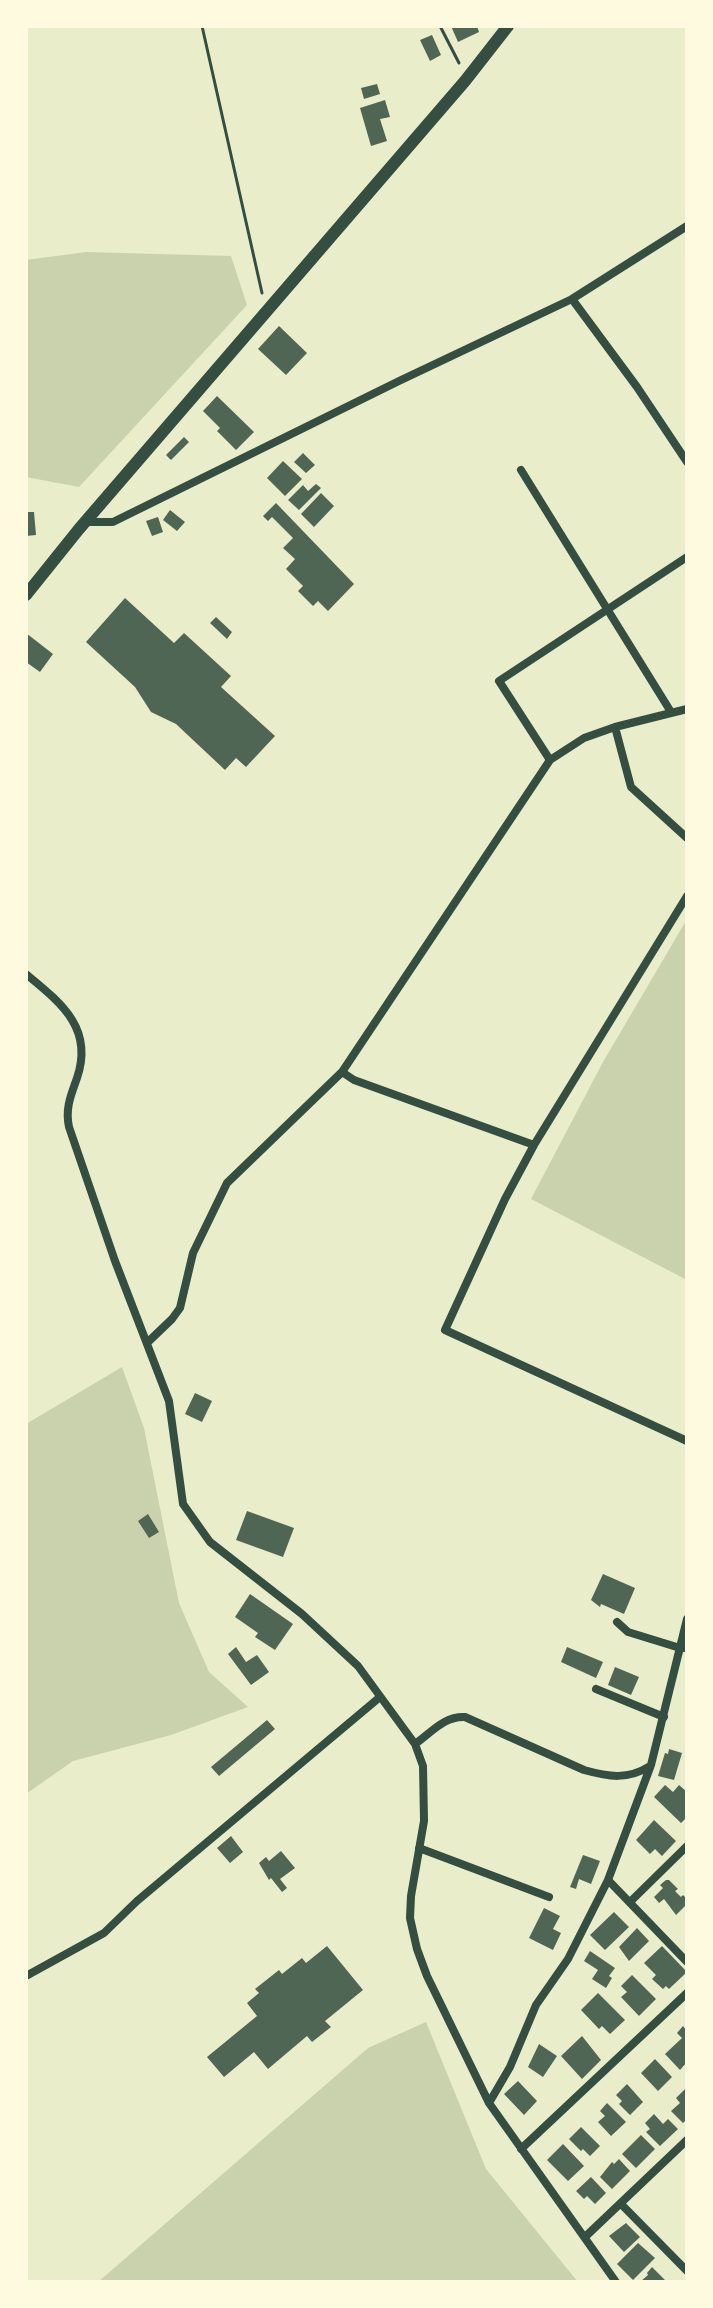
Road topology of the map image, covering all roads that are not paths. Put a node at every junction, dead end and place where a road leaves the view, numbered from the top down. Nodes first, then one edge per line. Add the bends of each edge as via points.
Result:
1 (508, 26) edge
2 (687, 226) edge
3 (572, 299) junction
4 (687, 462) edge
5 (521, 470) dead end
6 (86, 522) junction
7 (687, 557) edge
8 (26, 595) edge
9 (608, 609) junction
10 (687, 709) edge
11 (671, 712) junction
12 (615, 727) junction
13 (550, 760) junction
14 (687, 838) edge
15 (687, 896) edge
16 (26, 974) edge
17 (342, 1072) junction
18 (534, 1145) junction
19 (148, 1342) junction
20 (687, 1441) edge
21 (687, 1619) edge
22 (617, 1622) dead end
23 (683, 1648) edge
24 (596, 1689) dead end
25 (380, 1697) junction
26 (664, 1717) junction
27 (415, 1744) junction
28 (651, 1765) junction
29 (687, 1846) edge
30 (419, 1848) junction
31 (608, 1880) junction
32 (549, 1897) dead end
33 (630, 1902) junction
34 (687, 1962) edge
35 (26, 1976) edge
36 (687, 1993) edge
37 (489, 2103) junction
38 (687, 2140) edge
39 (521, 2149) junction
40 (621, 2204) junction
41 (585, 2237) junction
42 (687, 2271) edge
43 (616, 2282) edge

1 - 6 street
2 - 3 street
3 - 4 street
3 - 6 street via 113,522
5 - 9 street
6 - 8 street
7 - 9 street
9 - 11 street
9 - 13 street via 499,681
10 - 11 street
11 - 12 street
12 - 13 street via 584,738
12 - 14 street via 631,787
13 - 17 street
15 - 18 street
16 - 19 street via 79,1030 83,1051 68,1101 69,1127
17 - 18 street
17 - 19 street via 227,1183 193,1253 180,1308
18 - 20 street via 445,1330
19 - 25 street via 169,1401 183,1504 210,1542 332,1640
21 - 23 street
22 - 23 street via 628,1632
23 - 26 street
24 - 26 street
25 - 27 street
25 - 35 street via 104,1933
26 - 28 street
27 - 28 street via 443,1721 465,1717 601,1775 628,1777
27 - 30 street via 425,1795
28 - 31 street
29 - 33 street
30 - 32 street
30 - 37 street via 410,1918 417,1949
31 - 33 street
31 - 37 street via 568,1959 536,2005
33 - 34 street
36 - 39 street
37 - 39 street
38 - 40 street
39 - 41 street
40 - 41 street
40 - 42 street
41 - 43 street

